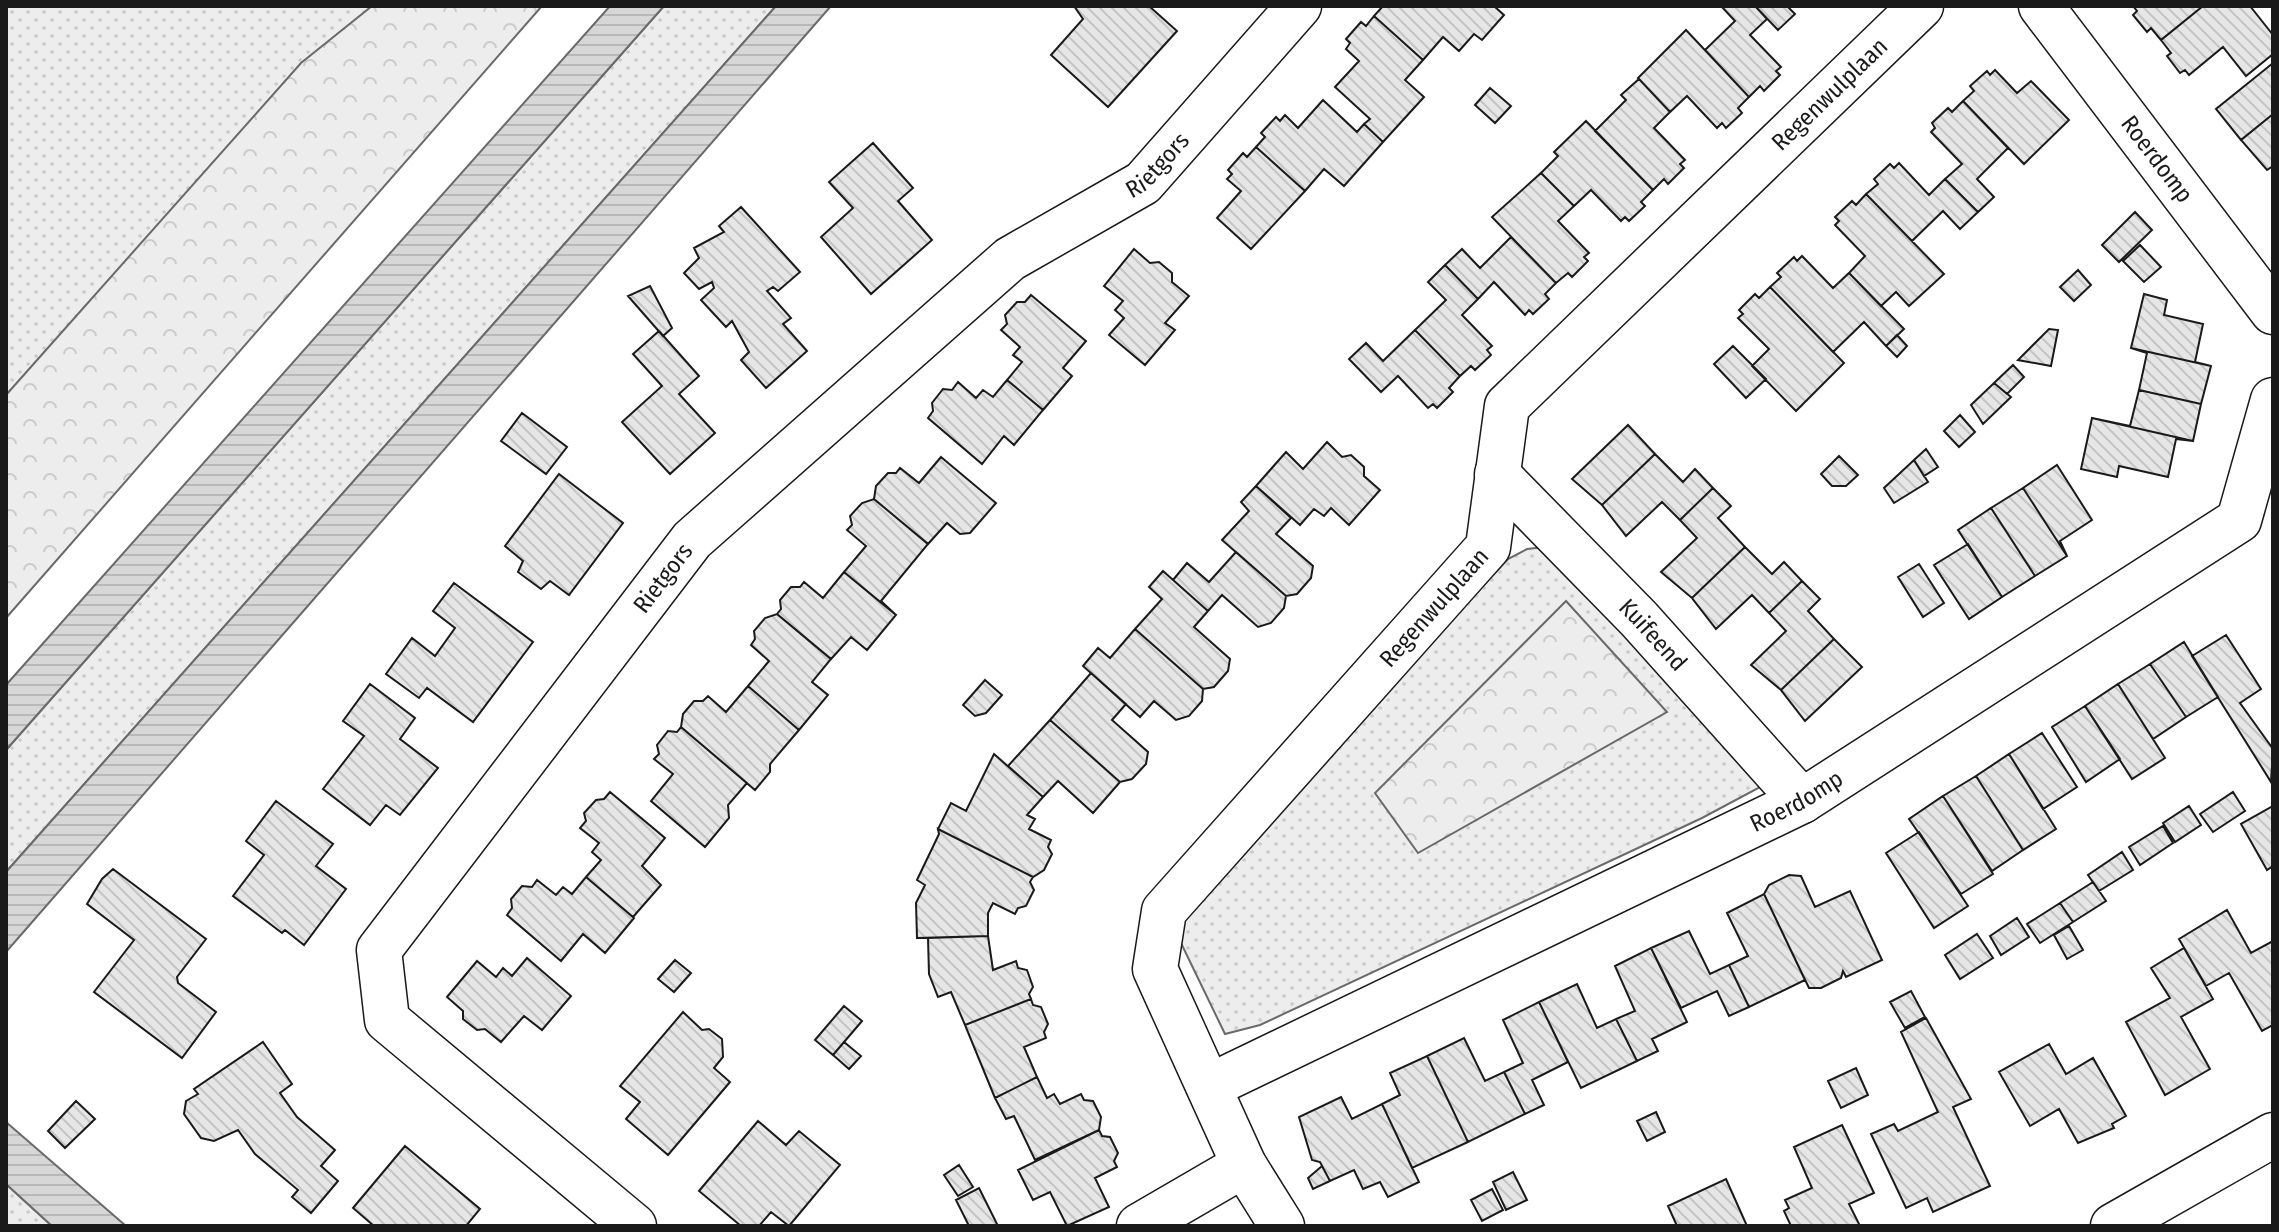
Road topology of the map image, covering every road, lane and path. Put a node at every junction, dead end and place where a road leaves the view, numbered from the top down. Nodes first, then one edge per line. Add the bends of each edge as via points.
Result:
1 (1299, 6) edge
2 (1921, 6) edge
3 (2041, 6) edge
4 (2273, 312) edge
5 (2272, 408) edge
6 (1497, 474) junction
7 (1802, 801) junction
8 (1210, 1086) junction
9 (2273, 1135) edge
10 (1244, 1165) junction
11 (2117, 1225) edge
12 (634, 1226) edge
13 (1139, 1226) edge
14 (1282, 1226) edge

1 - 12 street, Rietgors via 1143,183 1010,259 692,540 379,950 387,1020
2 - 6 street, Regenwulplaan via 1507,406
3 - 4 street, Roerdomp
5 - 7 street, Roerdomp via 2239,520
6 - 7 street, Kuifeend via 1639,619
6 - 8 street, Regenwulplaan via 1488,547 1164,911 1155,969
7 - 8 street, Roerdomp
8 - 10 street, Regenwulplaan
9 - 11 street
10 - 13 street
10 - 14 street, Regenwulplaan

